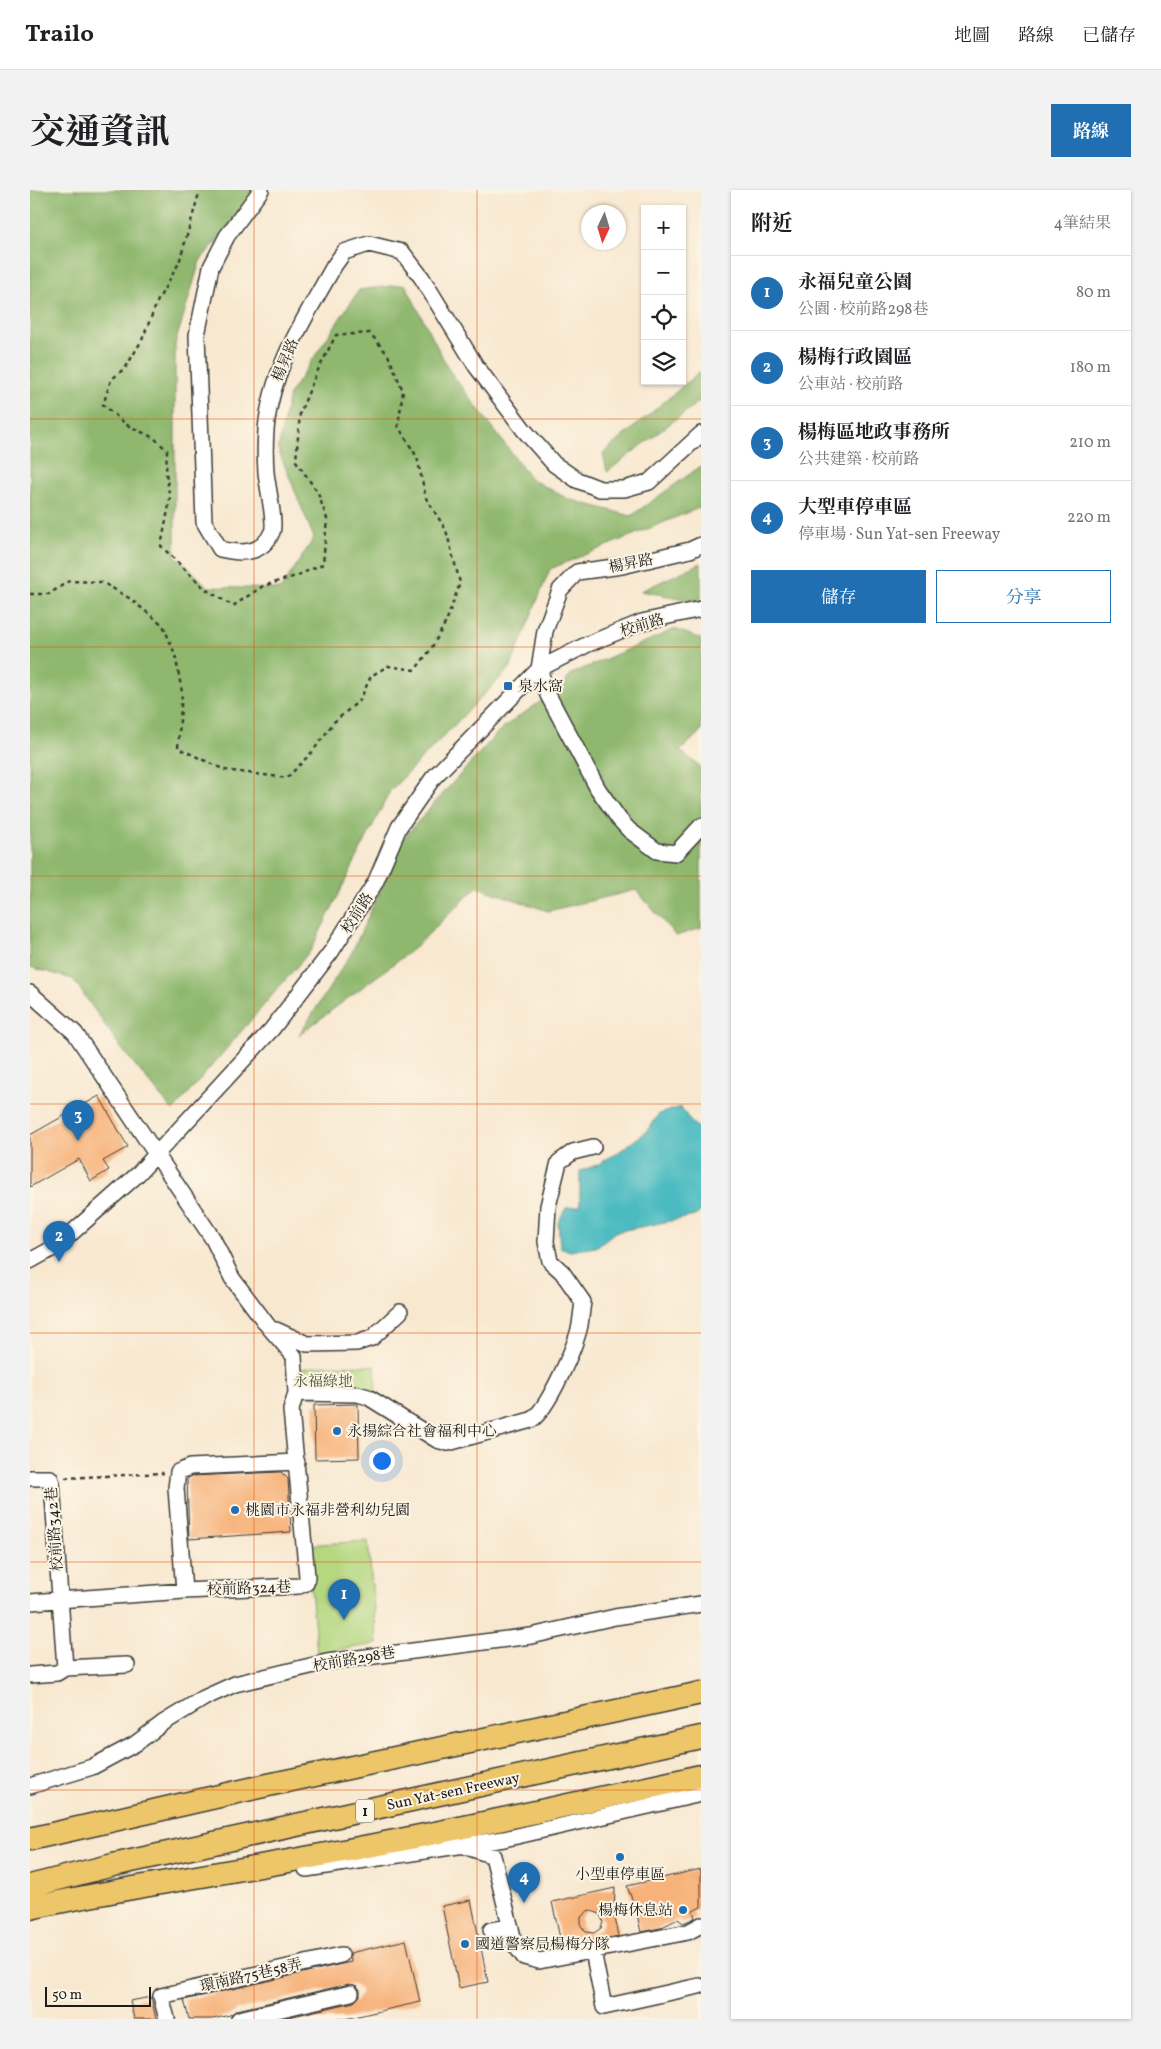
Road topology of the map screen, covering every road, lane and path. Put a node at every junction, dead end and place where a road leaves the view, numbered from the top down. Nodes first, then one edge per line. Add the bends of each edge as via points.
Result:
1 (261, 190) edge
2 (701, 434) edge
3 (701, 545) edge
4 (700, 610) edge
5 (540, 669) junction
6 (701, 826) edge
7 (30, 993) edge
8 (593, 1148) dead end
9 (157, 1153) junction
10 (30, 1261) edge
11 (400, 1312) dead end
12 (268, 1326) junction
13 (296, 1393) junction
14 (297, 1462) junction
15 (178, 1472) junction
16 (30, 1478) edge
17 (50, 1478) junction
18 (184, 1591) junction
19 (59, 1600) junction
20 (30, 1602) edge
21 (701, 1604) edge
22 (127, 1665) dead end
23 (65, 1668) junction
24 (30, 1675) edge
25 (701, 1693) edge
26 (701, 1737) edge
27 (701, 1776) edge
28 (30, 1786) edge
29 (701, 1794) edge
30 (30, 1839) edge
31 (462, 1845) junction
32 (30, 1886) edge
33 (106, 1891) junction
34 (30, 1908) edge
35 (701, 1925) edge
36 (511, 1927) junction
37 (491, 1930) dead end
38 (593, 1951) junction
39 (341, 1955) dead end
40 (699, 1986) dead end
41 (351, 1993) dead end
42 (167, 2019) edge
43 (239, 2019) edge

1 - 2 street, 楊昇路 via 227,236 211,267 197,335 204,522 220,549 238,554 254,551 273,530 266,470 266,431 270,400 281,365 344,252 368,244 402,252 422,278 476,366 524,430 554,464 577,480 600,489 624,489 649,482
3 - 5 street, 楊昇路 via 622,566 576,572 560,590 545,631
4 - 5 street, 校前路 via 642,622 588,644
5 - 6 street via 548,695 598,789 629,830 657,851 676,853
5 - 9 street, 校前路 via 433,778 399,827 375,883 332,952 272,1029
7 - 9 street, 校前路324巷 via 75,1033
8 - 13 street via 573,1152 559,1162 548,1206 546,1242 550,1261 583,1302 580,1326 548,1400 537,1417 448,1443 437,1440 368,1397
9 - 10 street, 校前路 via 57,1246
9 - 12 street, 校前路324巷 via 213,1239 232,1278
11 - 12 street via 372,1338 358,1343 307,1344
12 - 13 street, 校前路324巷 via 294,1356
13 - 14 street, 校前路324巷 via 291,1410
14 - 15 street via 190,1467
14 - 18 street, 校前路324巷 via 306,1583 299,1586
15 - 17 path
15 - 18 street via 176,1488
16 - 17 street, 校前路342巷
17 - 19 street, 校前路342巷
18 - 19 street, 校前路324巷
19 - 20 street, 校前路324巷
19 - 23 street, 校前路342巷
21 - 28 street, 校前路298巷 via 614,1617 531,1636 335,1660 235,1684 204,1698 135,1744 92,1767
22 - 23 street
23 - 24 street via 58,1673
25 - 30 highway
26 - 32 highway, Sun Yat-sen Freeway / 1 via 113,1865
27 - 33 highway via 442,1833
29 - 31 street
31 - 33 street via 213,1882
31 - 36 street via 493,1856
33 - 34 highway
35 - 38 street via 688,1932
36 - 37 street
36 - 38 street via 515,1945 524,1957 539,1961
38 - 40 street via 604,2007
39 - 42 street, 環南路75巷58弄 via 161,1996
41 - 43 street

